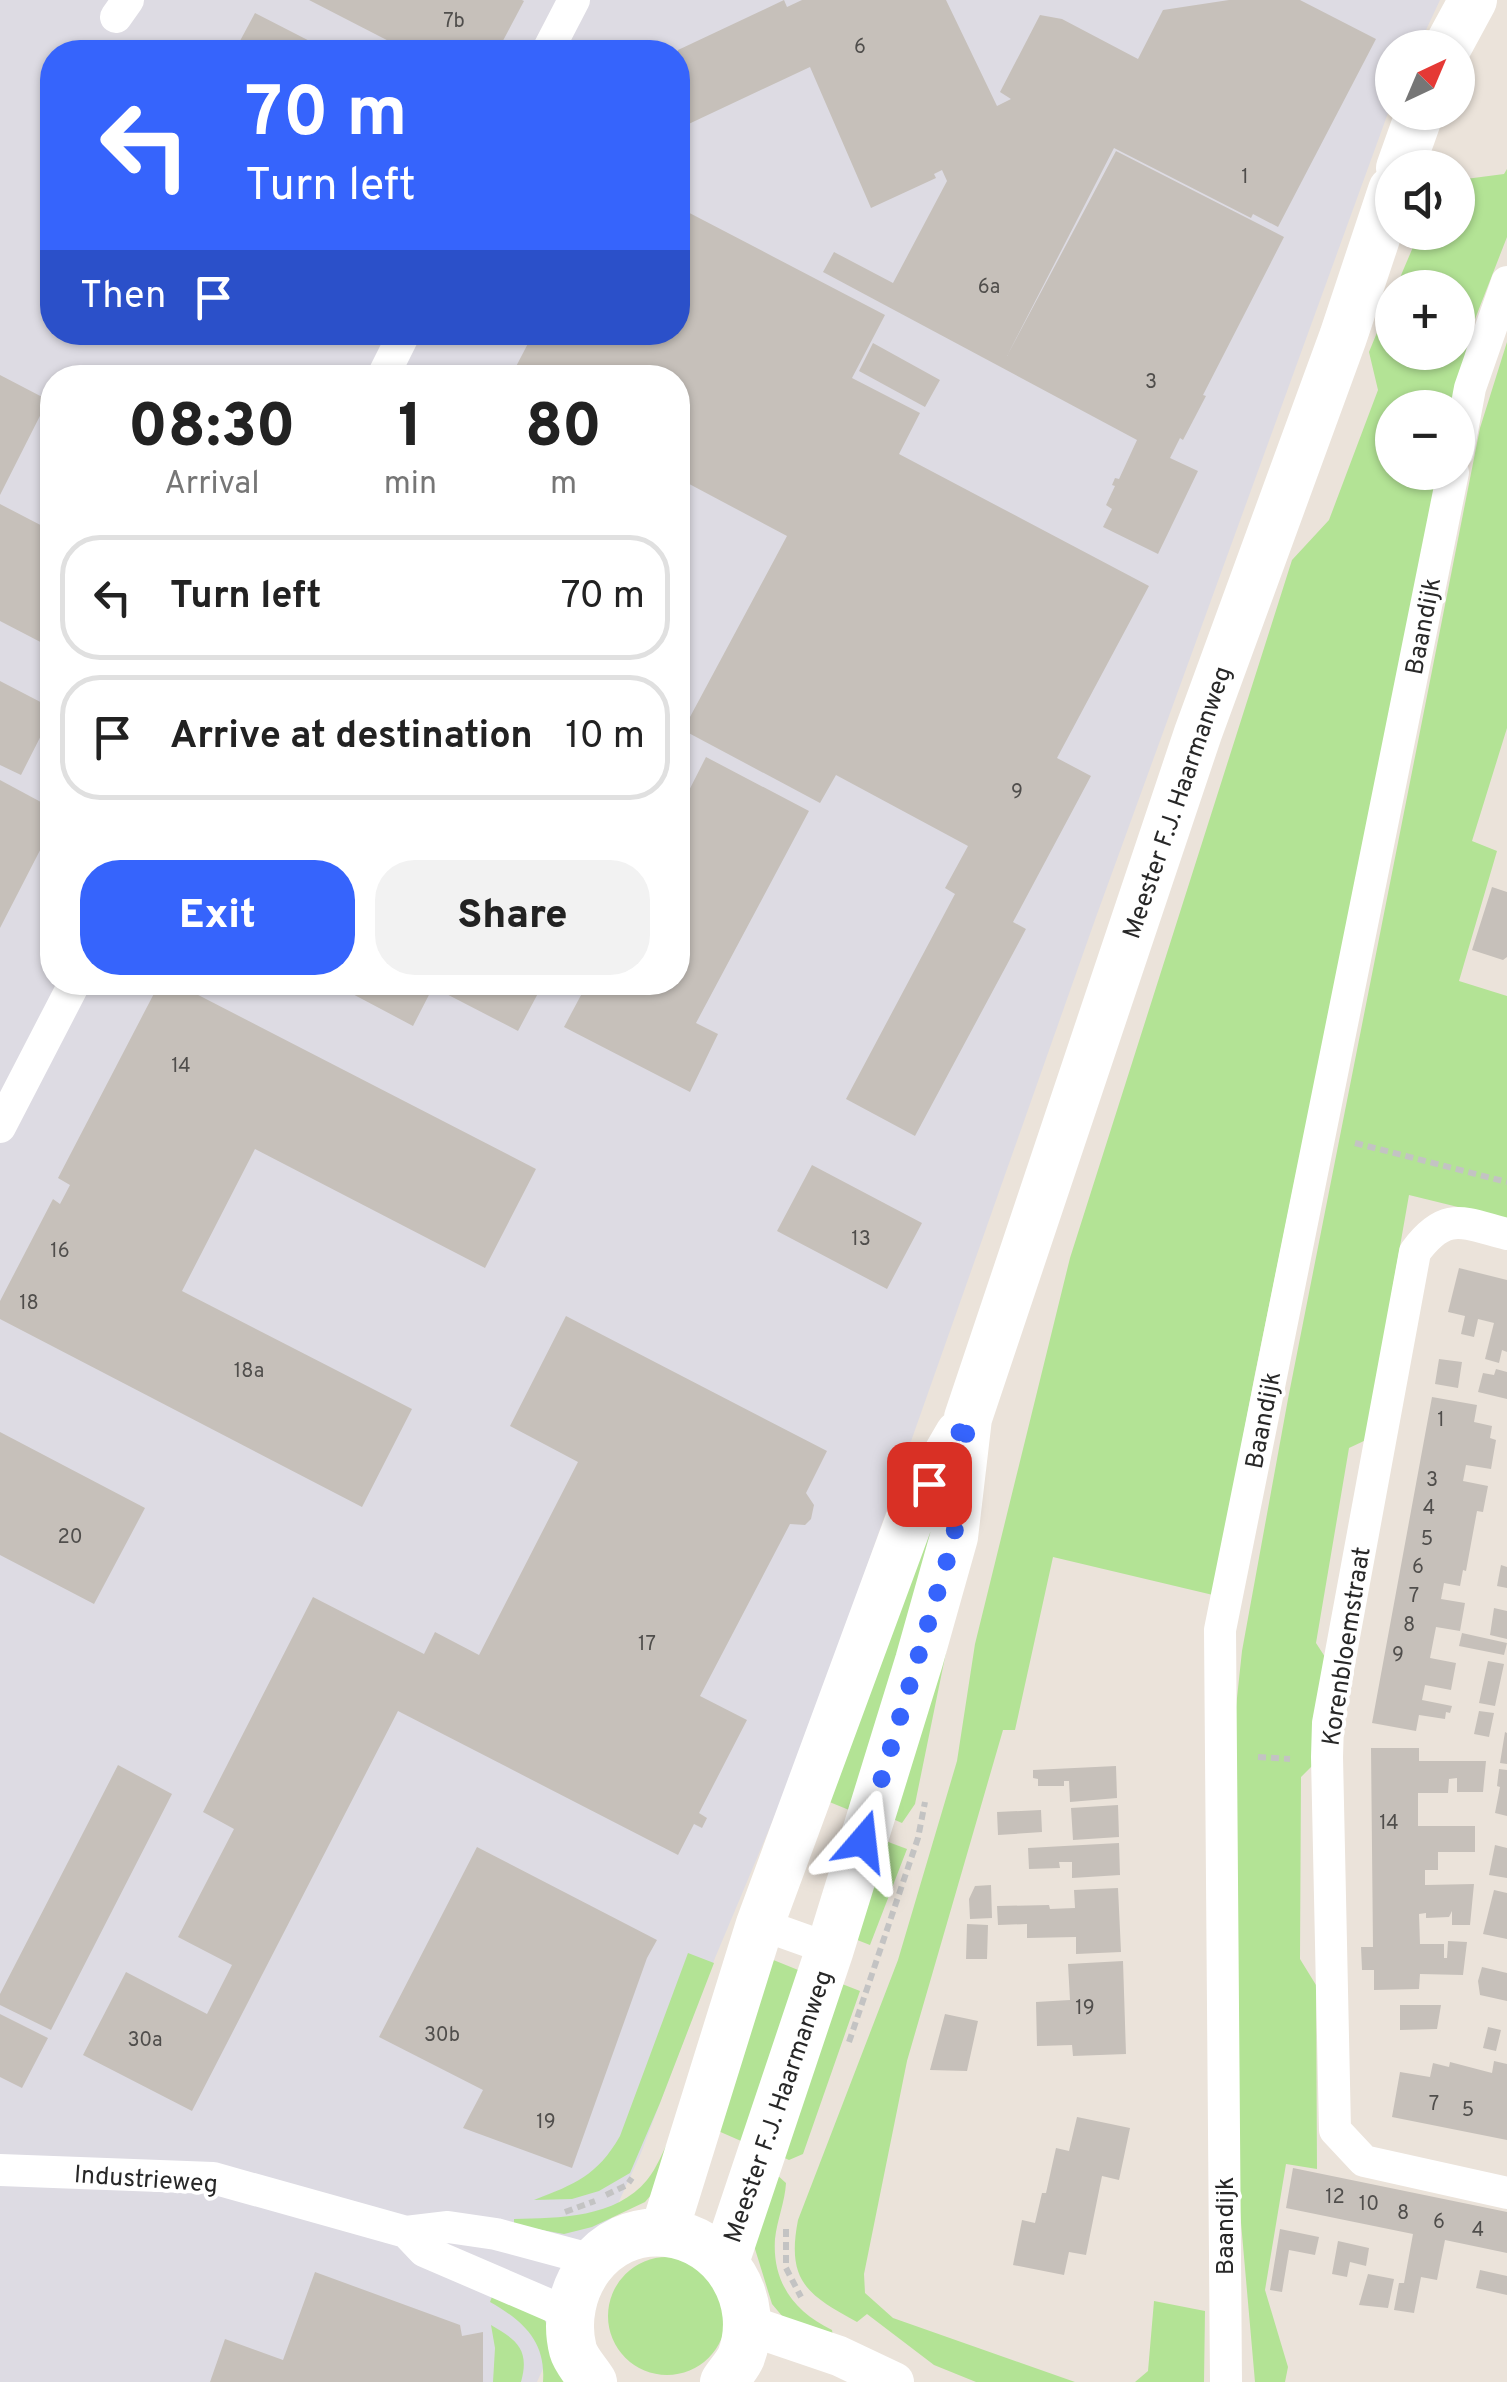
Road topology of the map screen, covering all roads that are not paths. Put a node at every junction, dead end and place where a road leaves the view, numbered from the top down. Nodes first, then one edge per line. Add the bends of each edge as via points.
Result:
1 (574, 0) edge
2 (1473, 0) edge
3 (1457, 30) edge
4 (553, 40) edge
5 (1375, 241) edge
6 (1507, 282) edge
7 (1470, 390) edge
8 (1450, 490) edge
9 (68, 995) edge
10 (0, 1127) edge
11 (1507, 1234) edge
12 (968, 1418) junction
13 (760, 1924) junction
14 (830, 1949) junction
15 (0, 2170) edge
16 (1507, 2194) edge
17 (406, 2232) junction
18 (664, 2232) junction
19 (593, 2260) junction
20 (725, 2262) junction
21 (568, 2314) junction
22 (748, 2325) junction
23 (593, 2382) edge
24 (724, 2382) edge
25 (894, 2382) edge
26 (1226, 2382) edge

1 - 4 street
2 - 3 main road
5 - 12 main road, Meester F.J. Haarmanweg via 1198,733
6 - 7 street
8 - 26 street, Baandijk via 1220,1630
9 - 10 street
11 - 16 street, Korenbloemstraat via 1454,1221 1430,1231 1415,1252 1328,1724 1335,2130 1364,2162
12 - 13 main road, Meester F.J. Haarmanweg via 910,1518
12 - 14 main road, Meester F.J. Haarmanweg via 954,1537
13 - 14 street, Meester F.J. Haarmanweg
13 - 18 main road, Meester F.J. Haarmanweg
14 - 20 main road, Meester F.J. Haarmanweg
15 - 17 street, Industrieweg via 213,2178
17 - 19 street, Industrieweg via 448,2227 496,2234
17 - 21 street, Industrieweg via 424,2250
18 - 19 main road via 625,2238
18 - 20 main road via 697,2241
19 - 21 main road via 576,2284
20 - 22 main road via 742,2292
21 - 23 main road via 574,2353
22 - 24 main road via 740,2359
22 - 25 street

